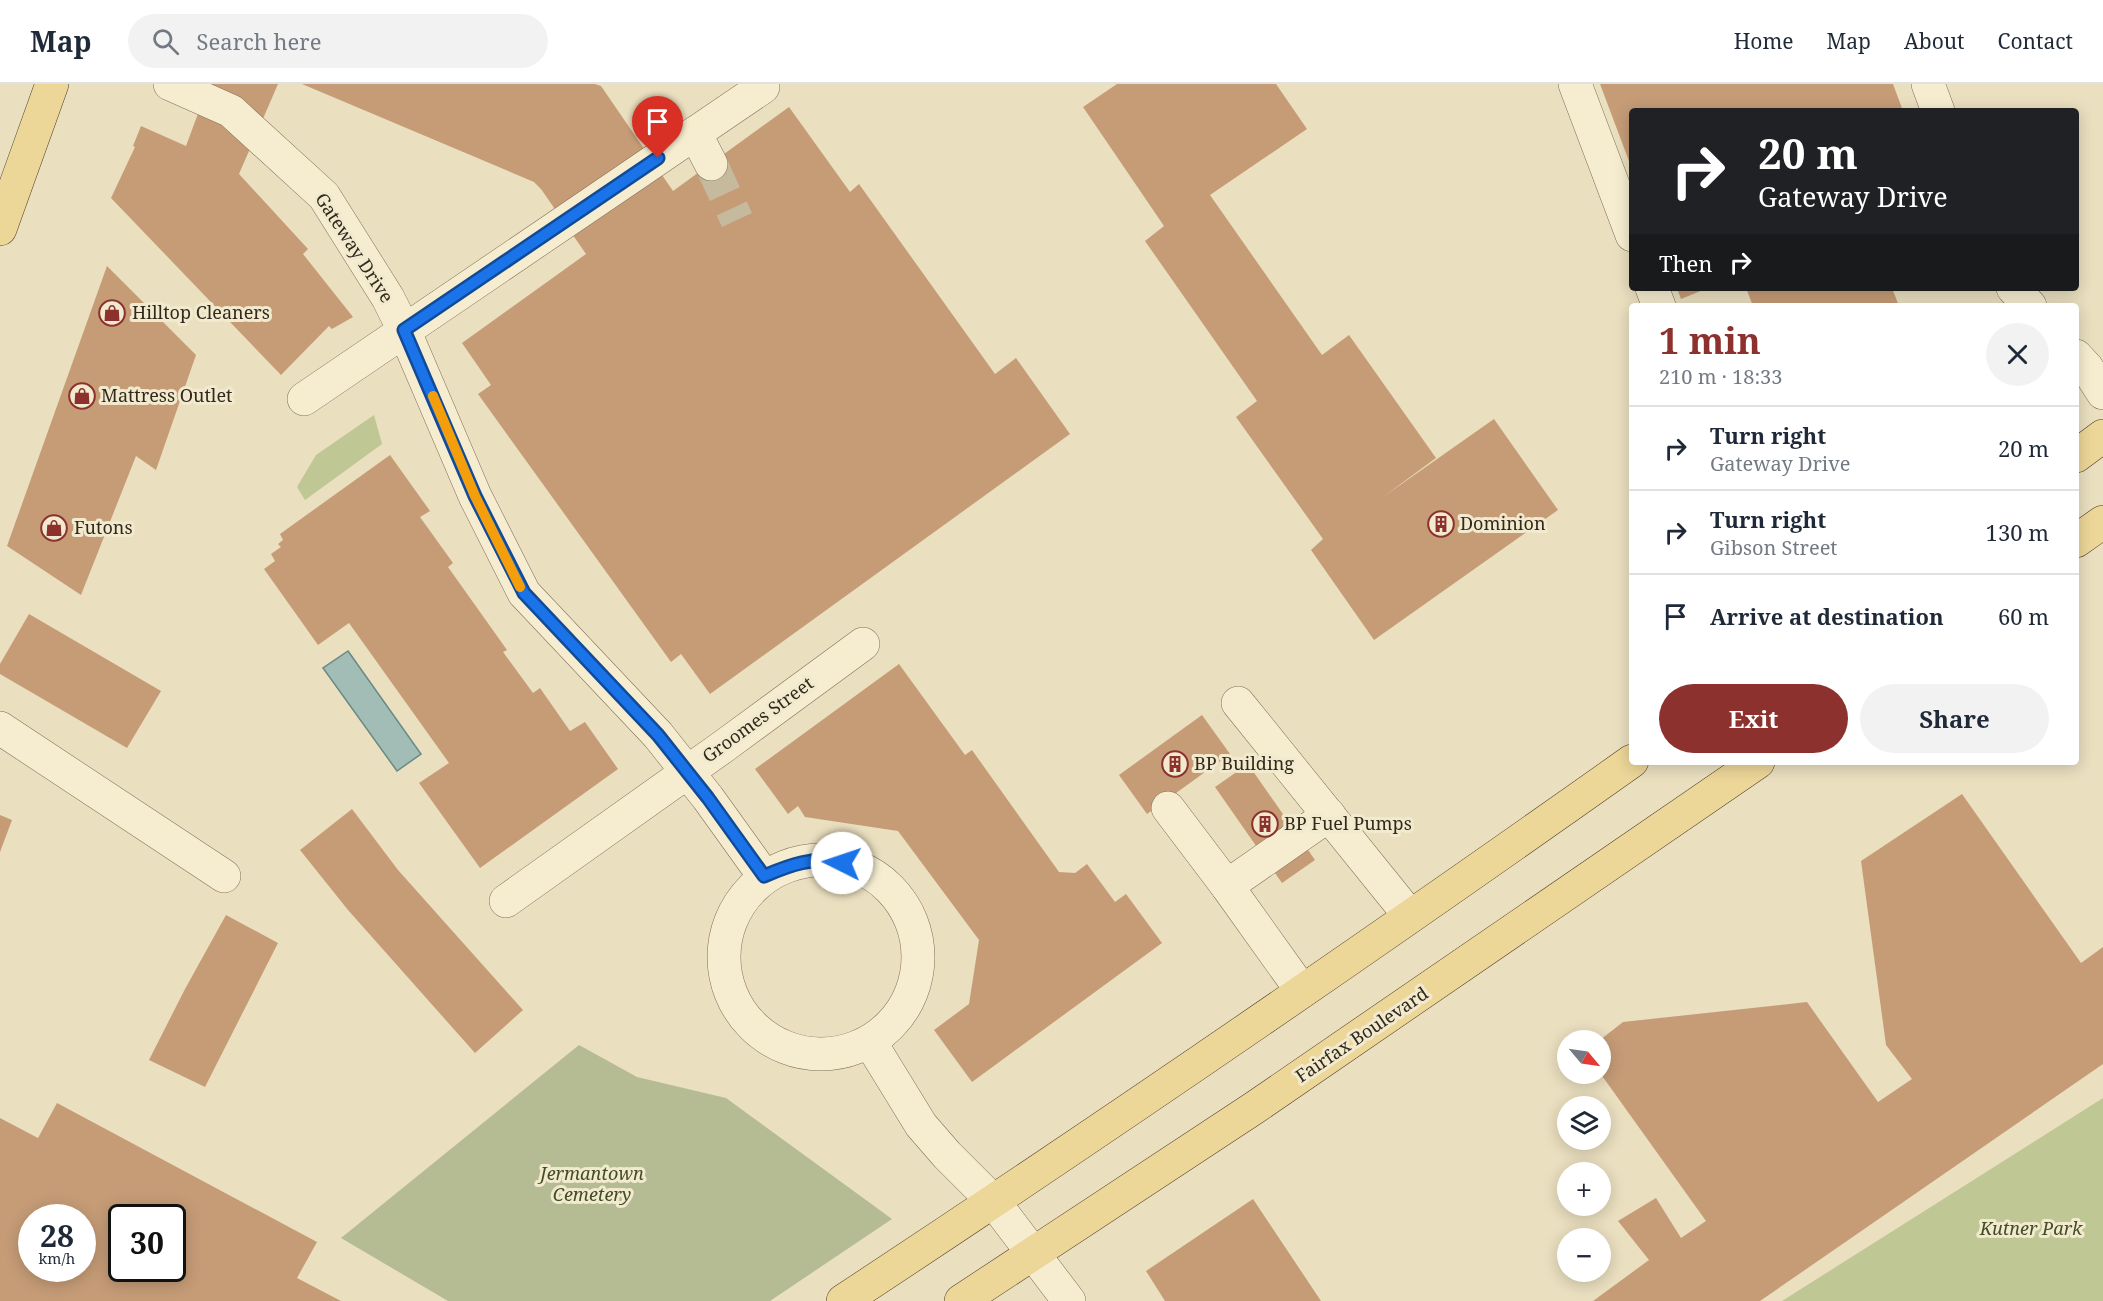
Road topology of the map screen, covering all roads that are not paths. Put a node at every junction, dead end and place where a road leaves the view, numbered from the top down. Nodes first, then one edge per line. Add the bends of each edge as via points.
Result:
1 (52, 84) edge
2 (170, 84) edge
3 (1575, 84) edge
4 (1928, 84) edge
5 (764, 87) dead end
6 (1937, 108) edge
7 (695, 133) junction
8 (711, 165) tunnel mouth
9 (1629, 227) edge
10 (0, 229) edge
11 (2016, 291) edge
12 (2027, 303) edge
13 (404, 330) junction
14 (2079, 359) edge
15 (2103, 393) edge
16 (304, 399) dead end
17 (2103, 436) edge
18 (2079, 454) edge
19 (2103, 522) edge
20 (2079, 539) edge
21 (863, 644) dead end
22 (1238, 703) dead end
23 (0, 728) edge
24 (1629, 762) edge
25 (1748, 765) edge
26 (687, 771) junction
27 (1721, 773) edge
28 (1168, 808) dead end
29 (1329, 815) junction
30 (224, 876) dead end
31 (764, 876) junction
32 (1227, 886) junction
33 (506, 901) dead end
34 (1410, 916) junction
35 (1302, 991) junction
36 (870, 1042) junction
37 (994, 1202) junction
38 (1035, 1254) junction
39 (843, 1301) edge
40 (961, 1301) edge
41 (1069, 1301) edge

1 - 10 main road
2 - 13 street, Gateway Drive via 231,111 324,196
3 - 9 street
4 - 6 street
5 - 7 street
7 - 8 street
7 - 13 street
11 - 12 street
13 - 16 street
13 - 26 street, Gateway Drive via 475,496 524,593
14 - 15 street
17 - 18 main road
19 - 20 main road
21 - 26 street, Groomes Street
22 - 29 street
23 - 30 street
24 - 34 main road
25 - 27 main road, Fairfax Boulevard
26 - 31 street, Gateway Drive
26 - 33 street, Groomes Street
27 - 38 main road, Fairfax Boulevard via 1264,1102
28 - 32 street
29 - 32 street
29 - 34 street
31 - 36 street via 742,899 727,928 723,962 730,994 742,1013 774,1044 805,1054 838,1054
31 - 36 street via 795,863 826,859 857,866 875,876 904,906 916,934 919,966 911,996 894,1023
32 - 35 street
34 - 35 main road
35 - 37 main road
36 - 37 street via 921,1125
37 - 38 street
37 - 39 main road
38 - 40 main road, Fairfax Boulevard
38 - 41 street

